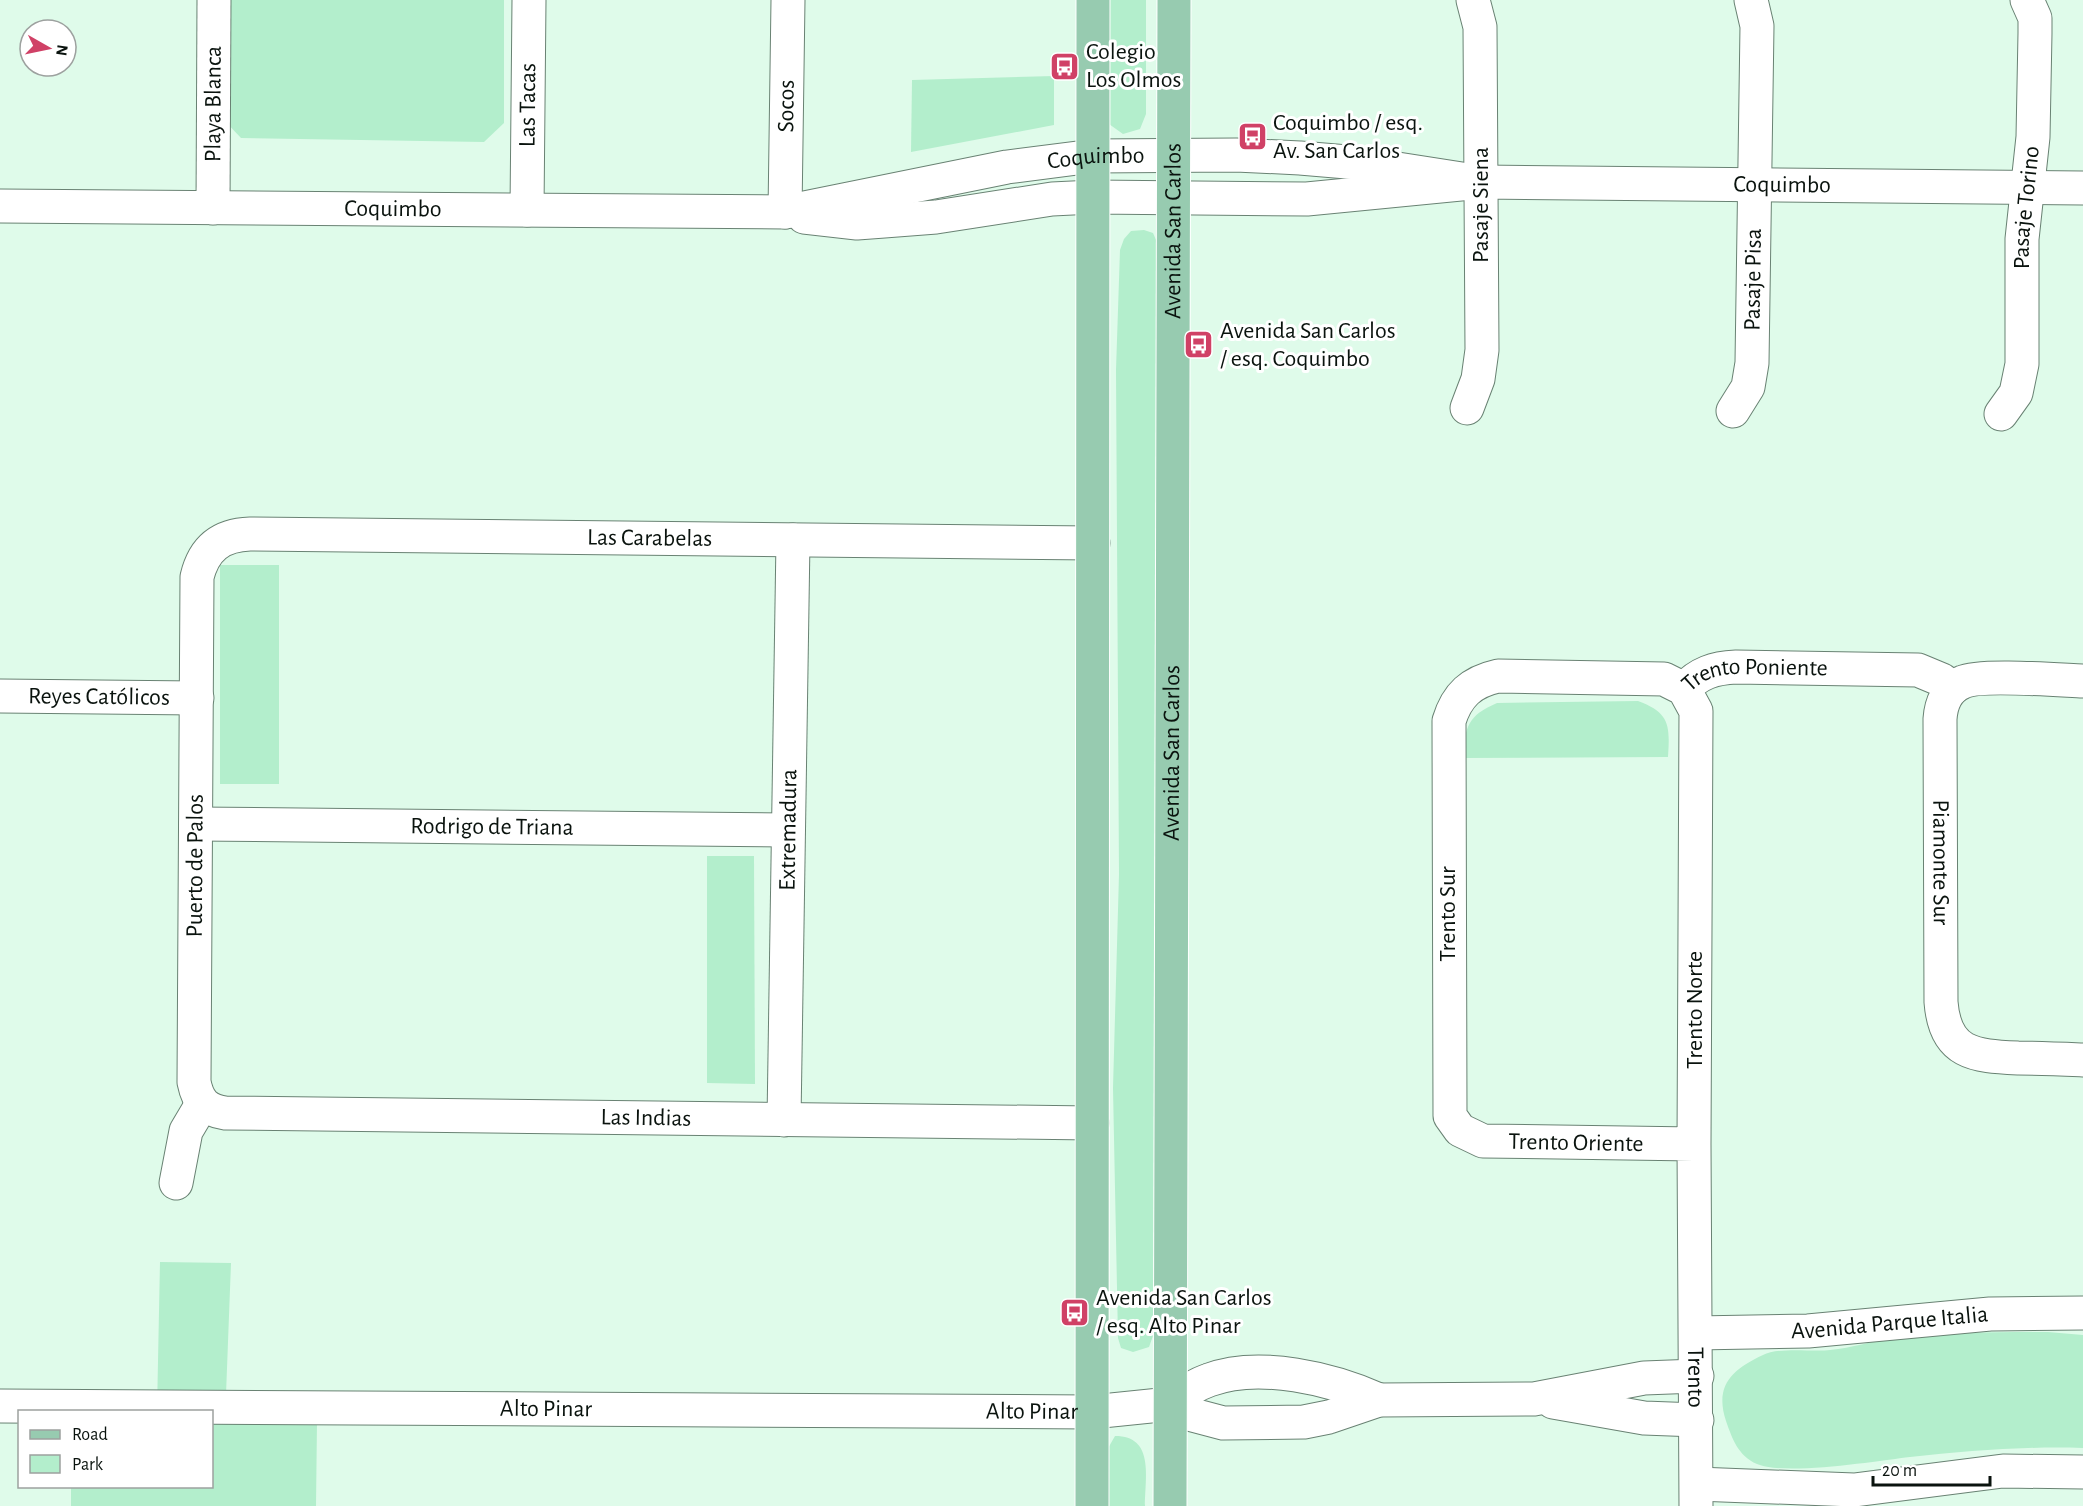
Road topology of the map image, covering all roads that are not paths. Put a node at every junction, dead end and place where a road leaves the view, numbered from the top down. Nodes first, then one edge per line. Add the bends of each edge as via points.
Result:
1 (214, 0) edge
2 (530, 0) edge
3 (788, 0) edge
4 (1093, 0) edge
5 (1174, 0) edge
6 (1473, 0) edge
7 (1751, 0) edge
8 (2027, 0) edge
9 (1173, 155) junction
10 (1093, 156) junction
11 (1481, 182) junction
12 (1755, 185) junction
13 (2028, 187) junction
14 (2083, 188) edge
15 (1093, 197) junction
16 (1174, 199) junction
17 (0, 206) edge
18 (213, 208) junction
19 (527, 210) junction
20 (785, 212) junction
21 (1467, 408) dead end
22 (1733, 411) dead end
23 (2001, 414) dead end
24 (793, 540) junction
25 (1093, 543) junction
26 (212, 546) joint
27 (2083, 681) edge
28 (1953, 688) junction
29 (1684, 689) junction
30 (0, 696) edge
31 (197, 698) junction
32 (1459, 698) joint
33 (196, 824) junction
34 (788, 830) junction
35 (2083, 1060) edge
36 (202, 1104) junction
37 (784, 1120) junction
38 (1092, 1123) junction
39 (1460, 1130) joint
40 (1694, 1144) junction
41 (176, 1183) dead end
42 (2083, 1313) edge
43 (1696, 1333) junction
44 (1697, 1376) junction
45 (1534, 1399) junction
46 (1379, 1400) junction
47 (1170, 1404) junction
48 (0, 1406) edge
49 (1092, 1412) junction
50 (1697, 1420) junction
51 (2083, 1472) edge
52 (1696, 1495) edge
53 (1092, 1506) edge
54 (1170, 1506) edge

1 - 18 street, Playa Blanca
2 - 19 street, Las Tacas
3 - 20 street, Socos
4 - 10 main road
5 - 9 main road, Avenida San Carlos
6 - 11 street, Pasaje Siena via 1480,27
7 - 12 street, Pasaje Pisa via 1757,26
8 - 13 street, Pasaje Torino via 2036,33 2034,136
9 - 10 street, Coquimbo
9 - 11 street, Coquimbo via 1359,163
9 - 16 main road, Avenida San Carlos
10 - 15 main road
10 - 20 street, Coquimbo via 1007,167
11 - 12 street, Coquimbo
11 - 16 street, Coquimbo via 1307,200
11 - 21 street, Pasaje Siena via 1482,350 1478,379
12 - 13 street, Coquimbo
12 - 22 street, Pasaje Pisa via 1752,375
13 - 14 street, Coquimbo
13 - 23 street, Pasaje Torino via 2022,238 2022,372 2016,393
15 - 16 street, Coquimbo
15 - 20 street, Coquimbo via 885,222 831,221
15 - 25 main road
16 - 47 main road, Avenida San Carlos
17 - 18 street, Coquimbo
18 - 19 street, Coquimbo
19 - 20 street, Coquimbo
24 - 25 street, Las Carabelas
24 - 26 street, Las Carabelas via 250,534 223,538
24 - 34 street, Extremadura
25 - 38 main road
26 - 31 street, Puerto de Palos via 197,577
27 - 28 street via 1971,679
28 - 29 street, Trento Poniente via 1918,670 1719,667
28 - 35 street, Piamonte Sur via 1945,697 1940,719 1941,1002 1945,1028 1952,1040 1980,1056
29 - 32 street, Trento Poniente via 1652,678 1498,676 1470,687
29 - 40 street, Trento Norte via 1696,711
30 - 31 street, Reyes Católicos
31 - 33 street, Puerto de Palos
32 - 39 street, Trento Sur via 1448,734 1448,1079 1450,1116
33 - 34 street, Rodrigo de Triana
33 - 36 street, Puerto de Palos via 194,1082
34 - 37 street, Extremadura
36 - 37 street, Las Indias via 213,1112 225,1113
36 - 41 street via 186,1131
37 - 38 street, Las Indias
38 - 49 main road
39 - 40 street, Trento Oriente via 1473,1138 1493,1142
40 - 43 street, Trento Norte
42 - 43 street, Avenida Parque Italia via 1990,1314 1808,1331
43 - 44 street, Trento
44 - 45 street via 1644,1378
44 - 50 street, Trento
45 - 46 street
45 - 50 street via 1635,1417
46 - 47 street via 1329,1417 1277,1423 1209,1420
46 - 47 street via 1346,1386 1304,1376 1239,1374 1208,1380 1188,1389
47 - 49 street
47 - 54 main road, Avenida San Carlos
48 - 49 street, Alto Pinar
49 - 53 main road
50 - 52 street, Trento
51 - 52 street via 2003,1471 1854,1490

